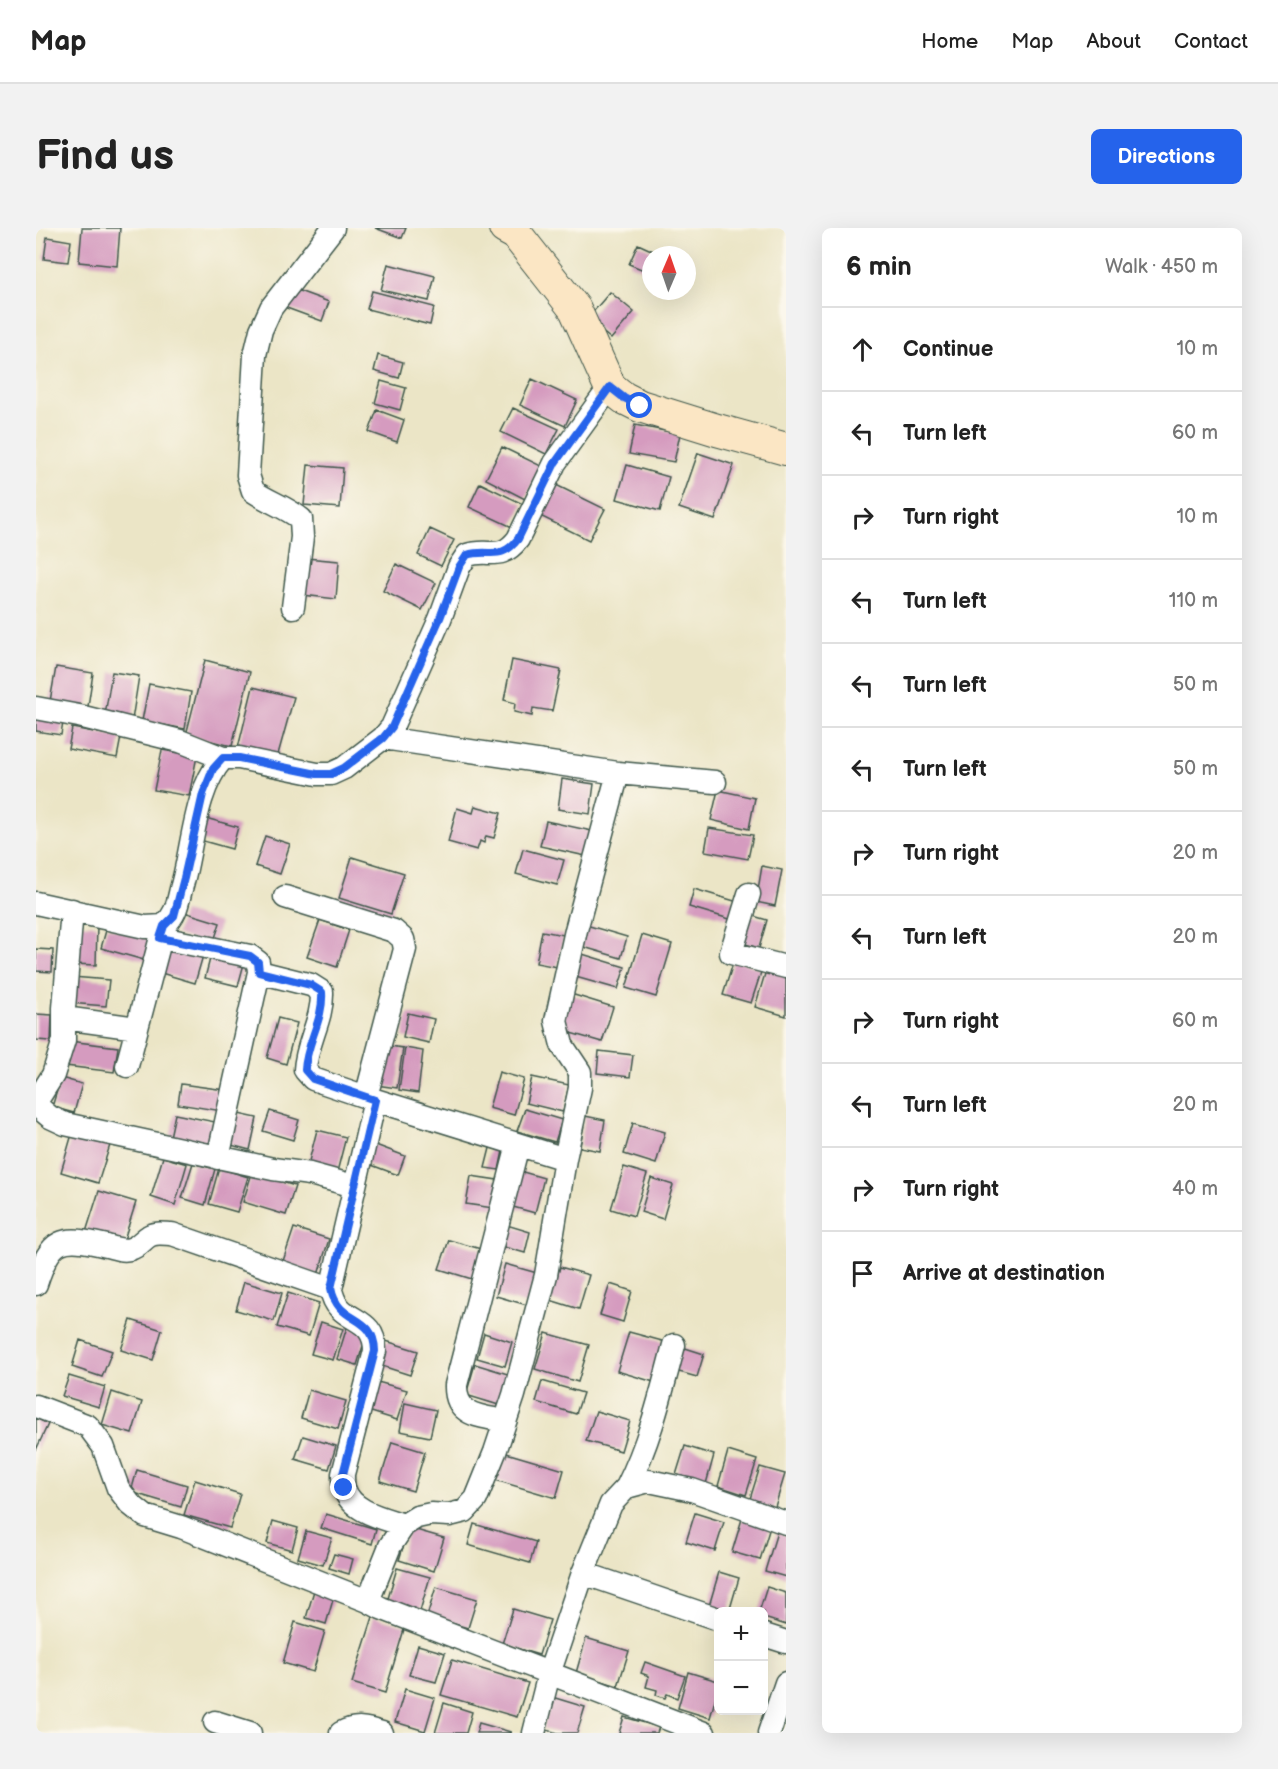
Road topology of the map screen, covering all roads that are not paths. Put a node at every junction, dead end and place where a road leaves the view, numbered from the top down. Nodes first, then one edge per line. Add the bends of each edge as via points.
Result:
1 (333, 228) edge
2 (505, 228) edge
3 (610, 387) junction
4 (786, 449) edge
5 (293, 607) dead end
6 (36, 708) edge
7 (383, 738) junction
8 (223, 758) junction
9 (618, 773) junction
10 (715, 782) dead end
11 (749, 894) dead end
12 (285, 897) dead end
13 (36, 903) edge
14 (72, 910) junction
15 (162, 932) junction
16 (786, 967) edge
17 (259, 972) junction
18 (64, 1018) junction
19 (137, 1029) junction
20 (127, 1066) dead end
21 (371, 1099) junction
22 (36, 1104) edge
23 (518, 1145) junction
24 (218, 1158) junction
25 (565, 1159) junction
26 (354, 1185) junction
27 (36, 1284) edge
28 (331, 1288) junction
29 (674, 1345) dead end
30 (36, 1406) edge
31 (505, 1421) junction
32 (627, 1487) junction
33 (786, 1523) edge
34 (404, 1525) junction
35 (583, 1573) junction
36 (368, 1601) junction
37 (714, 1618) edge
38 (768, 1636) edge
39 (786, 1642) edge
40 (549, 1674) junction
41 (786, 1683) edge
42 (781, 1712) edge
43 (215, 1722) dead end
44 (250, 1733) edge
45 (341, 1733) edge
46 (382, 1733) edge
47 (534, 1733) edge
48 (704, 1733) edge
49 (769, 1733) edge

1 - 5 street via 271,308 255,355 248,475 252,491 301,519
2 - 3 street via 516,234 575,309
3 - 4 street via 640,406
3 - 7 street via 555,463 511,549 500,554 467,555 459,567 392,727
6 - 8 street via 180,741
7 - 8 street via 331,774
7 - 9 street
8 - 15 street via 213,769 203,794 174,916
9 - 10 street
9 - 25 street via 556,1021 562,1045 580,1072
11 - 16 street via 731,953
12 - 21 street via 394,931 403,939 405,948
13 - 14 street
14 - 15 street
14 - 18 street
15 - 17 street via 250,956 258,962
15 - 19 street
17 - 21 street via 311,985 322,992 323,1006 305,1070 313,1079
17 - 24 street
18 - 19 street
18 - 22 street via 64,1040 53,1075
19 - 20 street
21 - 23 street
21 - 26 street
22 - 24 street via 65,1124
23 - 25 street
23 - 31 street via 456,1384 456,1396 467,1411
24 - 26 street
25 - 31 street via 546,1275
26 - 28 street
27 - 28 street via 42,1263 64,1240 78,1239 130,1250 150,1235 172,1234
28 - 34 street via 333,1301 371,1331 375,1339 343,1474 344,1488 351,1501 368,1513
29 - 32 street via 652,1429
30 - 36 street via 88,1426 103,1446 118,1488 145,1516
31 - 34 street via 476,1499 465,1511 417,1517
32 - 33 street via 649,1481 692,1490
32 - 35 street via 611,1504
34 - 36 street via 390,1546
35 - 37 street
35 - 40 street
36 - 40 street
38 - 39 street
40 - 47 street
40 - 48 street
41 - 42 street
42 - 49 street
43 - 44 street
45 - 46 street via 352,1727

